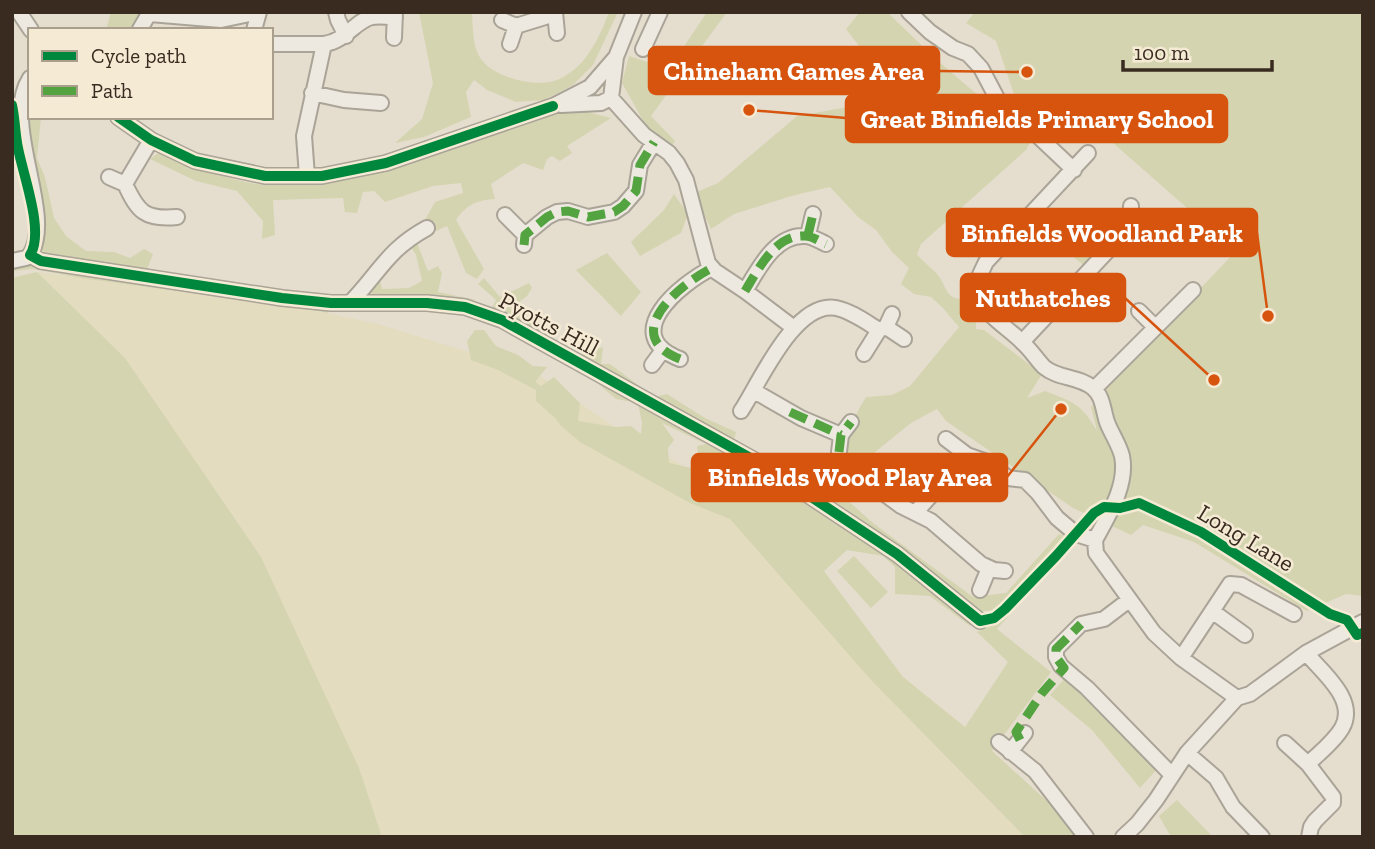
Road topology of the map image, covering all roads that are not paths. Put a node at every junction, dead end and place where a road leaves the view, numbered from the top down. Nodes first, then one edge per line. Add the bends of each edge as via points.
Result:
1 (19, 12) edge
2 (259, 12) edge
3 (337, 12) edge
4 (634, 12) edge
5 (660, 12) edge
6 (909, 12) edge
7 (150, 13) edge
8 (555, 13) edge
9 (395, 15) edge
10 (30, 28) edge
11 (141, 28) edge
12 (557, 33) dead end
13 (346, 36) junction
14 (394, 38) dead end
15 (273, 44) edge
16 (324, 44) junction
17 (510, 44) dead end
18 (643, 49) dead end
19 (616, 57) junction
20 (28, 81) edge
21 (594, 84) junction
22 (312, 93) junction
23 (607, 98) junction
24 (381, 103) dead end
25 (553, 106) junction
26 (121, 119) edge
27 (151, 139) junction
28 (654, 142) junction
29 (1088, 153) dead end
30 (1074, 170) junction
31 (307, 176) junction
32 (109, 177) dead end
33 (125, 184) junction
34 (1131, 206) dead end
35 (813, 214) dead end
36 (505, 215) dead end
37 (177, 217) dead end
38 (1152, 225) dead end
39 (1130, 227) junction
40 (427, 228) dead end
41 (807, 236) junction
42 (826, 244) dead end
43 (30, 255) junction
44 (12, 261) edge
45 (712, 268) junction
46 (1193, 290) dead end
47 (746, 291) junction
48 (350, 303) junction
49 (1139, 311) dead end
50 (886, 324) junction
51 (1156, 327) junction
52 (794, 328) junction
53 (904, 339) dead end
54 (1022, 342) junction
55 (663, 350) junction
56 (864, 354) dead end
57 (680, 359) dead end
58 (652, 365) dead end
59 (1094, 389) junction
60 (754, 391) junction
61 (741, 411) dead end
62 (851, 422) dead end
63 (841, 435) junction
64 (946, 439) dead end
65 (839, 452) dead end
66 (967, 455) junction
67 (867, 481) dead end
68 (916, 512) junction
69 (1095, 540) junction
70 (989, 568) junction
71 (1005, 571) dead end
72 (980, 590) dead end
73 (1129, 600) junction
74 (1212, 611) junction
75 (1294, 614) dead end
76 (981, 621) dead end
77 (1363, 622) edge
78 (1245, 635) dead end
79 (1306, 653) junction
80 (1181, 658) junction
81 (1237, 698) junction
82 (1025, 733) dead end
83 (1284, 743) dead end
84 (1187, 753) junction
85 (1308, 764) junction
86 (1171, 774) junction
87 (1086, 837) edge
88 (1123, 837) edge
89 (1262, 837) edge
90 (1310, 837) edge

1 - 10 street
2 - 7 street via 221,20
3 - 13 street
4 - 19 street
5 - 18 street
6 - 30 street via 930,32 968,54 999,102
7 - 11 street
8 - 12 street
8 - 17 street via 509,23
9 - 13 street via 365,20
9 - 14 street
13 - 16 street
15 - 16 street
16 - 22 street
19 - 21 street
19 - 23 street
20 - 43 street via 13,115 34,221
21 - 23 street via 592,99
21 - 23 street via 607,81
21 - 25 street
22 - 24 street
22 - 31 street via 304,136
23 - 25 street
23 - 28 street
25 - 31 street via 386,163
26 - 27 street
27 - 31 street via 195,161 229,170
27 - 33 street
28 - 36 street via 640,165 636,191 614,212 588,217 557,212 547,216 525,240
28 - 45 street via 669,153 686,180 703,251
29 - 30 street
30 - 54 street via 998,248 978,278 976,291 981,302
32 - 33 street
33 - 37 street via 140,211 161,219
34 - 39 street
35 - 41 street
38 - 39 street
39 - 54 street
40 - 48 street via 388,256
41 - 42 street
41 - 47 street via 773,250
43 - 44 street
43 - 48 street, Pyotts Hill via 41,261 282,298
45 - 47 street
45 - 55 street via 685,285 658,312 655,330
46 - 51 street
47 - 52 street
48 - 76 street, Pyotts Hill via 426,303 482,311 502,320 763,465 897,554
49 - 51 street
50 - 52 street via 833,307
50 - 53 street
50 - 56 street
51 - 59 street
52 - 60 street
54 - 59 street via 1045,367
55 - 57 street
55 - 58 street
59 - 69 street via 1123,464 1120,487
60 - 61 street
60 - 63 street
62 - 63 street
63 - 65 street
64 - 66 street
66 - 68 street
66 - 69 street via 987,462 1008,478 1025,480 1057,518 1076,534
67 - 68 street
68 - 70 street
69 - 73 street via 1096,553
70 - 71 street
70 - 72 street
73 - 80 street
73 - 86 street via 1104,619 1081,624 1056,649 1056,657
74 - 75 street via 1230,584 1241,584
74 - 78 street
74 - 80 street
77 - 79 street
79 - 81 street via 1250,694
79 - 85 street via 1341,695 1347,714 1338,734
80 - 81 street
81 - 84 street
82 - 87 street via 1005,747 1035,771
83 - 85 street
84 - 86 street
84 - 89 street via 1216,778 1234,807
85 - 90 street via 1333,797 1333,803 1311,827
86 - 88 street

